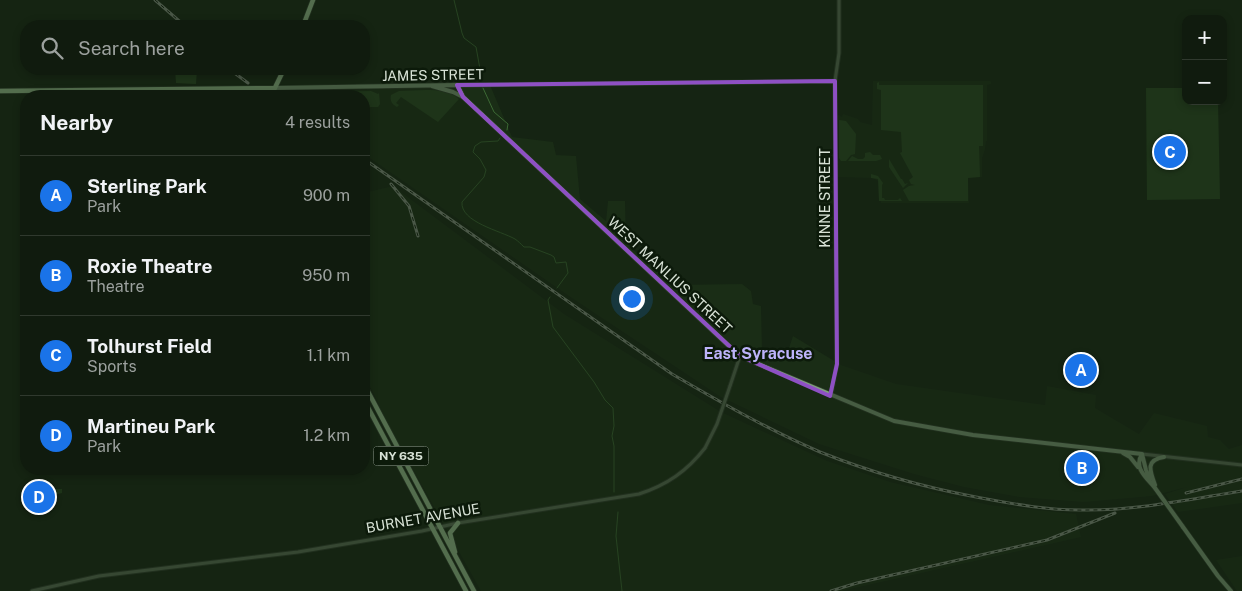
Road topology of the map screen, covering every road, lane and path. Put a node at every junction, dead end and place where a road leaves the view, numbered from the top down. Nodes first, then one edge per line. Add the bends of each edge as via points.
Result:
1 (313, 0) edge
2 (838, 0) edge
3 (305, 20) edge
4 (281, 75) edge
5 (835, 81) junction
6 (432, 86) junction
7 (457, 86) junction
8 (274, 88) junction
9 (91, 90) edge
10 (0, 91) edge
11 (20, 91) edge
12 (463, 97) junction
13 (740, 356) junction
14 (370, 395) edge
15 (830, 396) junction
16 (370, 411) edge
17 (1121, 452) junction
18 (1142, 454) junction
19 (1164, 457) junction
20 (1242, 466) edge
21 (1141, 471) junction
22 (1155, 488) junction
23 (458, 523) junction
24 (439, 527) junction
25 (433, 528) junction
26 (459, 562) junction
27 (32, 591) edge
28 (466, 591) edge
29 (474, 591) edge
30 (1230, 591) edge

1 - 3 main road
2 - 5 street, KINNE STREET via 839,52
4 - 8 main road
5 - 7 street, JAMES STREET
5 - 15 street, KINNE STREET via 837,364
6 - 7 main road, JAMES STREET
6 - 8 main road, JAMES STREET
6 - 12 main road, WEST MANLIUS STREET
7 - 12 main road, WEST MANLIUS STREET
8 - 9 main road, JAMES STREET
10 - 11 main road, JAMES STREET
12 - 13 main road, WEST MANLIUS STREET
13 - 15 main road, WEST MANLIUS STREET
13 - 23 street, BURNET AVENUE, bridge via 717,424 705,448 688,468 673,479 639,494
14 - 24 main road, NY 635
15 - 17 main road, WEST MANLIUS STREET via 894,421 973,435
16 - 25 main road, NY 635
17 - 18 main road, WEST MANLIUS STREET
17 - 21 main road via 1130,457
18 - 19 street
18 - 21 main road via 1138,461
18 - 22 main road
19 - 20 street
19 - 22 main road via 1155,459 1151,465
21 - 22 main road
22 - 30 main road, bridge
23 - 24 street, BURNET AVENUE
23 - 26 main road via 450,534
24 - 25 street, BURNET AVENUE
24 - 26 main road, NY 635
25 - 27 street, BURNET AVENUE via 298,552 99,576
25 - 28 main road, NY 635
26 - 29 main road, NY 635

